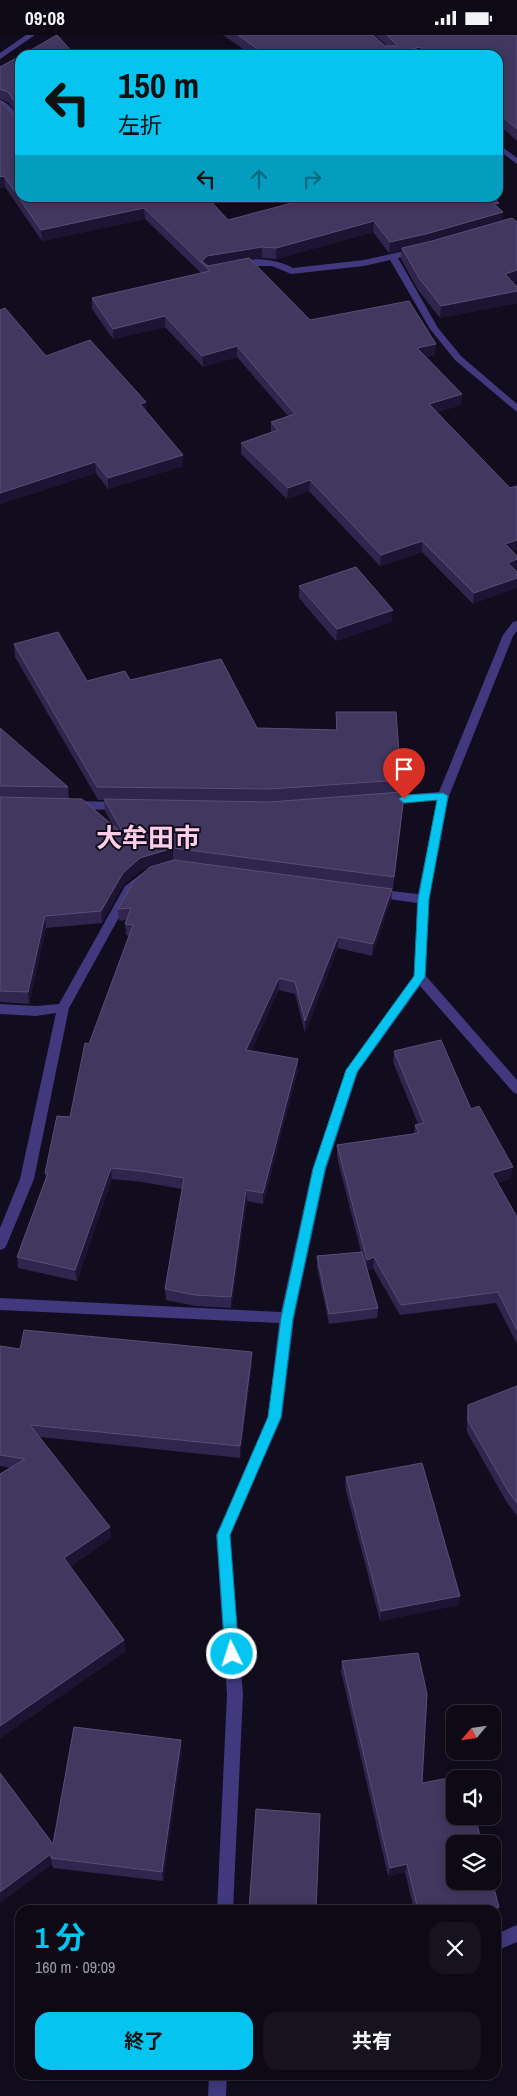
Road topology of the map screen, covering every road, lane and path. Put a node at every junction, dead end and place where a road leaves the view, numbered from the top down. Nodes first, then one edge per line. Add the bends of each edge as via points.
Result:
1 (31, 35) edge
2 (0, 57) edge
3 (0, 102) edge
4 (15, 118) edge
5 (503, 149) edge
6 (517, 162) edge
7 (428, 249) edge
8 (393, 257) junction
9 (226, 268) edge
10 (517, 409) edge
11 (517, 624) edge
12 (443, 796) junction
13 (376, 801) edge
14 (58, 805) edge
15 (135, 806) edge
16 (155, 872) edge
17 (366, 891) edge
18 (423, 899) junction
19 (420, 977) junction
20 (63, 1008) junction
21 (0, 1009) edge
22 (517, 1089) edge
23 (0, 1244) edge
24 (0, 1304) edge
25 (287, 1318) junction
26 (225, 1905) edge
27 (517, 1933) edge
28 (501, 1941) edge
29 (218, 2080) edge
30 (217, 2096) edge

1 - 2 street
3 - 4 street
5 - 6 street
7 - 8 street
8 - 9 street via 291,271 283,265 252,263
8 - 10 street via 434,329 458,358
11 - 12 street via 508,635
12 - 13 street
12 - 18 street
14 - 15 street
16 - 20 street via 146,874 129,889
17 - 18 street
18 - 19 street
19 - 22 street
19 - 25 street via 352,1070 319,1169
20 - 21 street via 36,1011
20 - 23 street via 27,1179
24 - 25 street
25 - 26 street via 274,1417 224,1535 235,1693
27 - 28 street
29 - 30 street

